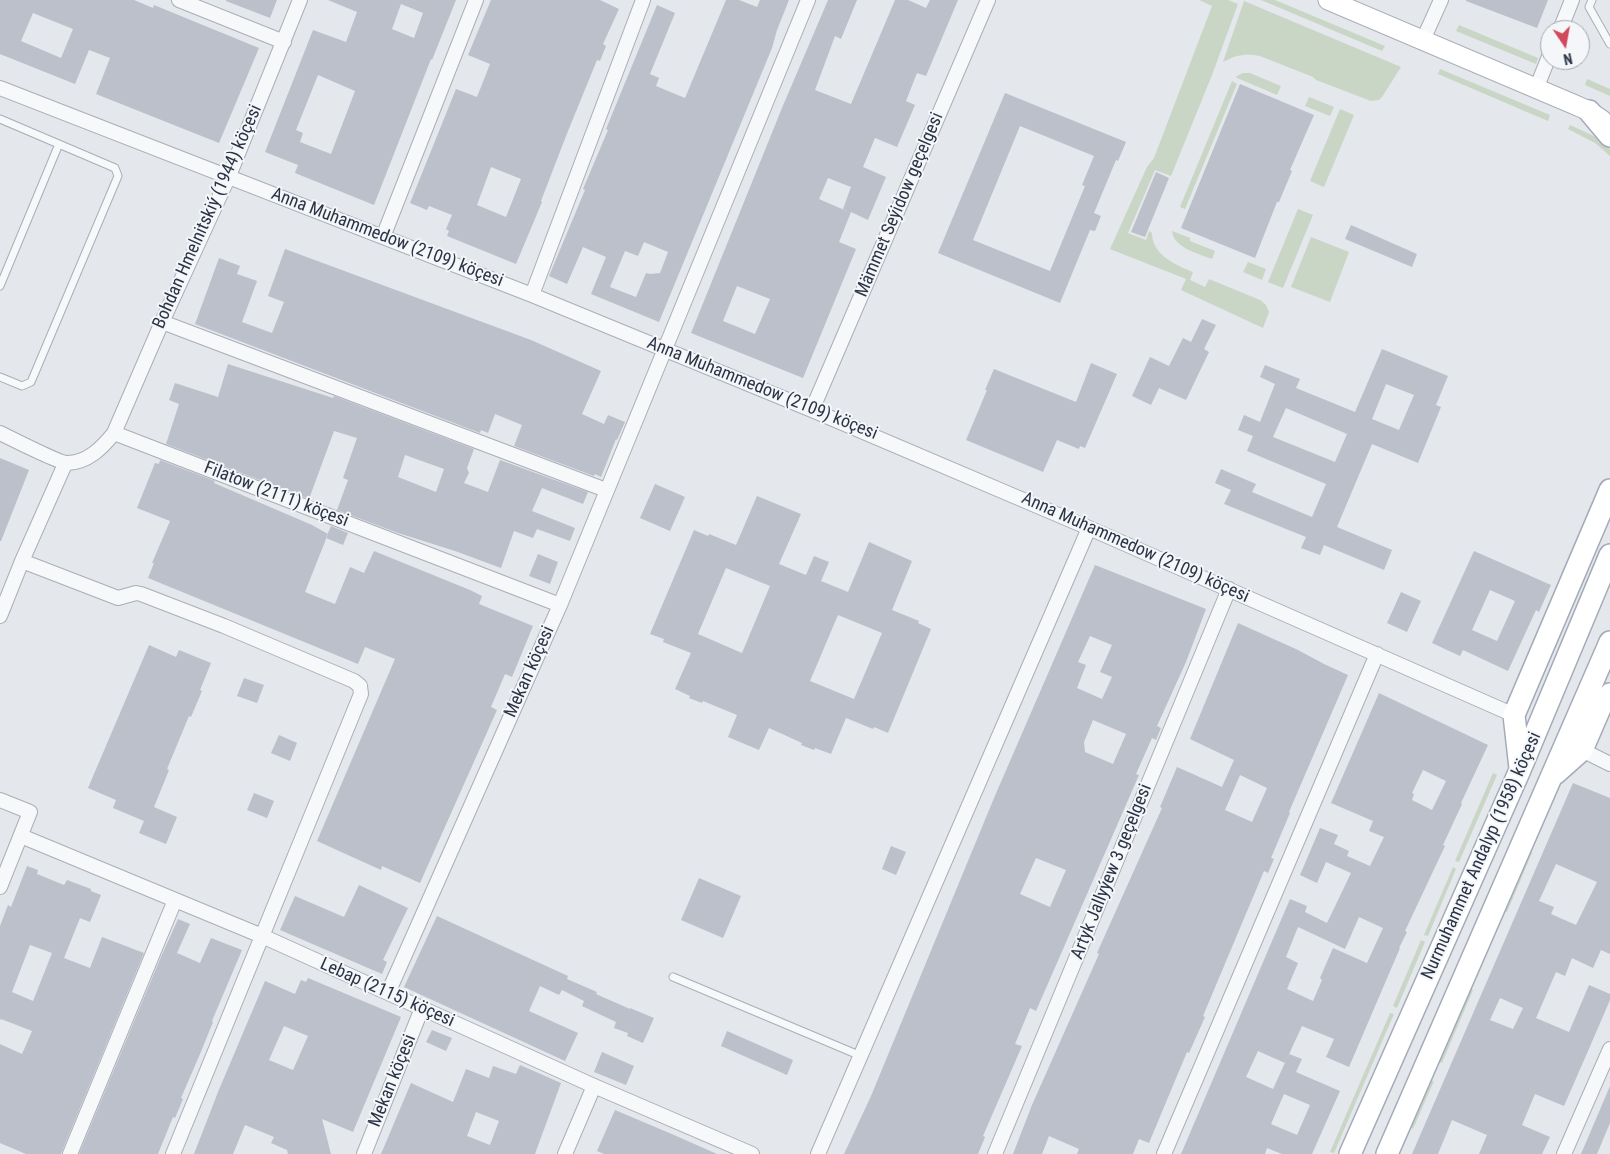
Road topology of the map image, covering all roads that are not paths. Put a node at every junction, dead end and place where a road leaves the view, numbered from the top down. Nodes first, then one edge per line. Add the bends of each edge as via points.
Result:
1 (179, 0) edge
2 (300, 0) edge
3 (476, 0) edge
4 (643, 0) edge
5 (808, 0) edge
6 (988, 0) edge
7 (1328, 0) edge
8 (1440, 0) edge
9 (1572, 0) edge
10 (1592, 0) edge
11 (1564, 20) edge
12 (1423, 40) junction
13 (284, 42) junction
14 (1610, 44) edge
15 (1543, 70) edge
16 (0, 88) edge
17 (1536, 88) junction
18 (1589, 111) junction
19 (1610, 114) edge
20 (0, 119) edge
21 (1610, 125) edge
22 (1610, 136) edge
23 (59, 144) junction
24 (229, 176) junction
25 (383, 237) junction
26 (0, 286) edge
27 (532, 295) junction
28 (162, 322) junction
29 (664, 349) junction
30 (0, 377) edge
31 (812, 410) junction
32 (0, 433) edge
33 (114, 434) junction
34 (65, 464) junction
35 (606, 490) junction
36 (1610, 490) edge
37 (1089, 528) junction
38 (1610, 555) edge
39 (22, 561) junction
40 (1229, 589) junction
41 (560, 605) junction
42 (0, 616) edge
43 (1584, 617) junction
44 (1546, 640) junction
45 (1610, 642) edge
46 (1377, 654) junction
47 (1557, 684) junction
48 (1610, 694) edge
49 (1514, 715) junction
50 (1574, 746) junction
51 (1610, 764) edge
52 (1520, 770) junction
53 (0, 800) edge
54 (21, 836) junction
55 (0, 888) edge
56 (176, 900) junction
57 (262, 936) junction
58 (672, 977) dead end
59 (388, 993) junction
60 (422, 1008) junction
61 (1610, 1049) edge
62 (860, 1056) junction
63 (594, 1086) junction
64 (70, 1154) edge
65 (173, 1154) edge
66 (364, 1154) edge
67 (565, 1154) edge
68 (752, 1154) edge
69 (818, 1154) edge
70 (995, 1154) edge
71 (1164, 1154) edge
72 (1350, 1154) edge
73 (1387, 1154) edge
74 (1564, 1154) edge

1 - 13 street
2 - 13 street, Bohdan Hmelnitskiý (1944) köçesi
3 - 25 street
4 - 27 street
5 - 29 street, Mekan köçesi
6 - 31 street, Mämmet Seýidow geçelgesi
7 - 12 street
8 - 12 street
9 - 11 street
10 - 14 lane via 1589,7
12 - 17 street
13 - 24 street, Bohdan Hmelnitskiý (1944) köçesi
15 - 17 street
16 - 24 street, Anna Muhammedow (2109) köçesi
17 - 18 street
18 - 19 street
18 - 21 street
18 - 22 main road
20 - 23 lane
23 - 26 lane
23 - 30 lane via 115,168 118,176 31,382 22,386
24 - 25 street, Anna Muhammedow (2109) köçesi
24 - 28 street, Bohdan Hmelnitskiý (1944) köçesi
25 - 27 street, Anna Muhammedow (2109) köçesi
27 - 29 street, Anna Muhammedow (2109) köçesi
28 - 33 street, Bohdan Hmelnitskiý (1944) köçesi
28 - 35 street
29 - 31 street, Anna Muhammedow (2109) köçesi
29 - 35 street, Mekan köçesi
31 - 37 street, Anna Muhammedow (2109) köçesi
32 - 34 street
33 - 34 street via 103,448 85,459
33 - 41 street, Filatow (2111) köçesi
34 - 39 street
35 - 41 street, Mekan köçesi
36 - 44 main road
37 - 40 street, Anna Muhammedow (2109) köçesi
37 - 62 street
38 - 43 main road, Nurmuhammet Andalyp (1958) köçesi
39 - 42 street
39 - 57 street via 118,598 141,594 224,626 360,686 361,694
40 - 46 street, Anna Muhammedow (2109) köçesi
40 - 70 street, Artyk Jallyýew 3 geçelgesi
41 - 59 street, Mekan köçesi
43 - 44 main road
43 - 47 main road, Nurmuhammet Andalyp (1958) köçesi
44 - 47 main road
44 - 49 main road
45 - 50 main road, Nurmuhammet Andalyp (1958) köçesi
46 - 49 street, Anna Muhammedow (2109) köçesi
46 - 71 street
47 - 52 main road, Nurmuhammet Andalyp (1958) köçesi
48 - 50 main road
49 - 52 main road
50 - 51 street
50 - 73 main road, Nurmuhammet Andalyp (1958) köçesi via 1551,778
52 - 72 main road, Nurmuhammet Andalyp (1958) köçesi
53 - 54 street via 30,812
54 - 55 street
54 - 56 street, Lebap (2115) köçesi
56 - 57 street, Lebap (2115) köçesi
56 - 64 street
57 - 59 street, Lebap (2115) köçesi
57 - 65 street
58 - 62 lane
59 - 60 street, Lebap (2115) köçesi
60 - 63 street, Lebap (2115) köçesi
60 - 66 street, Mekan köçesi
61 - 74 street
62 - 69 street
63 - 67 street
63 - 68 street, Lebap (2115) köçesi

